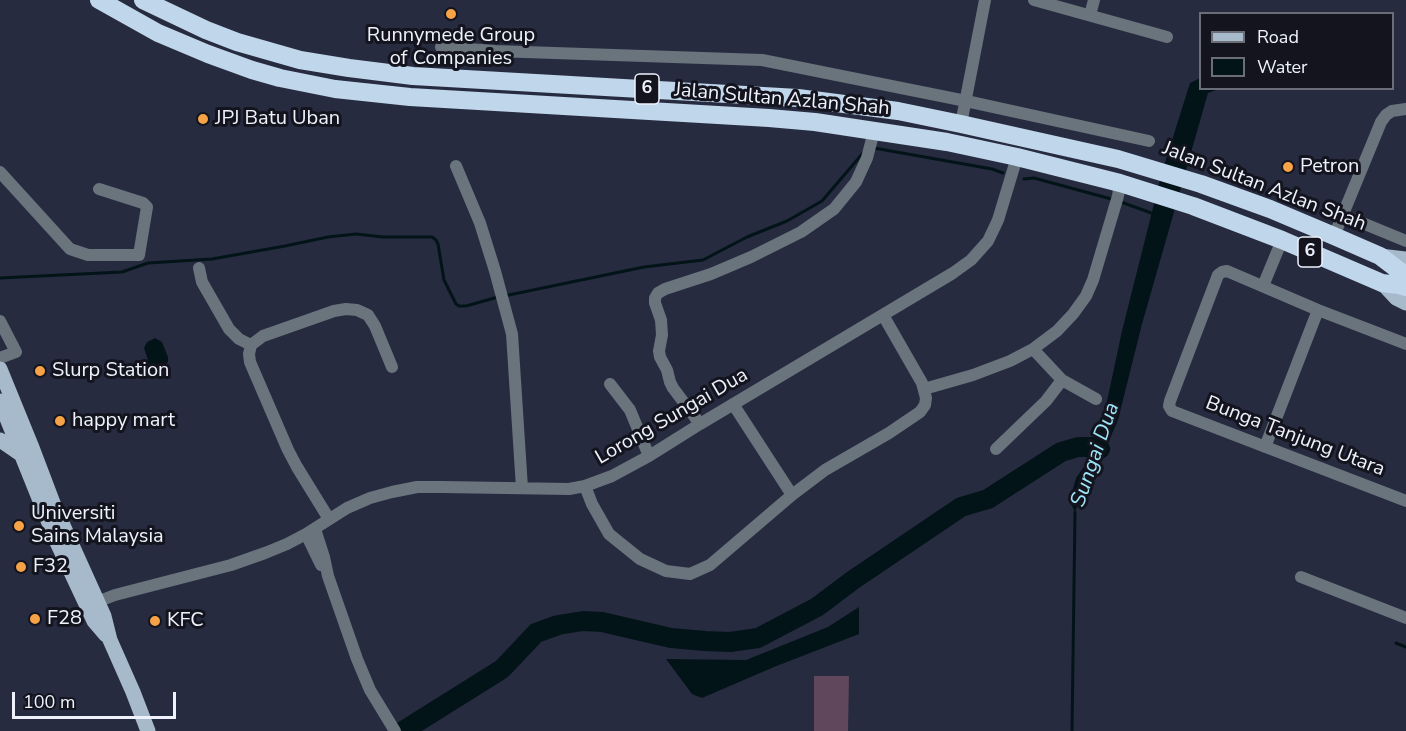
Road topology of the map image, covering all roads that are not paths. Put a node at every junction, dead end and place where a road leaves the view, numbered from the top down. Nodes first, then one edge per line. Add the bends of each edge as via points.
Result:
1 (99, 0) edge
2 (144, 0) edge
3 (985, 0) edge
4 (1035, 0) edge
5 (1094, 0) edge
6 (1090, 15) junction
7 (1167, 37) dead end
8 (441, 47) dead end
9 (966, 100) junction
10 (1406, 109) edge
11 (961, 124) junction
12 (872, 138) junction
13 (1149, 141) dead end
14 (1017, 157) junction
15 (456, 166) dead end
16 (0, 172) edge
17 (99, 189) dead end
18 (1117, 196) junction
19 (1343, 215) junction
20 (1334, 236) junction
21 (1282, 240) junction
22 (1406, 241) edge
23 (1380, 256) junction
24 (1406, 259) edge
25 (199, 268) dead end
26 (1406, 274) edge
27 (1382, 283) junction
28 (1263, 286) junction
29 (1406, 287) edge
30 (1406, 303) edge
31 (1318, 310) junction
32 (883, 315) junction
33 (0, 321) edge
34 (1406, 344) edge
35 (251, 345) junction
36 (1033, 349) junction
37 (0, 358) edge
38 (392, 367) dead end
39 (0, 369) edge
40 (1062, 380) junction
41 (610, 384) dead end
42 (924, 389) junction
43 (1096, 399) dead end
44 (733, 404) junction
45 (8, 416) edge
46 (700, 424) junction
47 (0, 440) edge
48 (1265, 447) junction
49 (996, 449) dead end
50 (22, 455) junction
51 (648, 456) junction
52 (585, 486) junction
53 (522, 488) junction
54 (792, 495) junction
55 (1406, 501) edge
56 (329, 519) junction
57 (311, 531) junction
58 (1301, 577) dead end
59 (92, 604) junction
60 (1406, 618) edge
61 (393, 728) edge
62 (148, 731) edge

1 - 12 highway, Jalan Sultan Azlan Shah / 6 via 159,33 217,58 280,78 335,89 769,118 815,123
2 - 11 highway, Jalan Sultan Azlan Shah / 6 via 237,42 300,60 349,68 422,76 798,98
3 - 9 street
4 - 6 street
5 - 6 street
6 - 7 street
8 - 9 street via 762,60
9 - 11 street
9 - 13 street
10 - 19 street via 1392,111 1381,122
11 - 20 highway, Jalan Sultan Azlan Shah / 6 via 1156,170 1270,209
12 - 14 highway, Jalan Sultan Azlan Shah / 6 via 947,142
12 - 46 street via 856,182 834,209 801,232 751,256 658,293 655,303 661,320 660,357 673,388
14 - 18 highway, Jalan Sultan Azlan Shah / 6
14 - 32 street, Lorong Sungai Dua via 988,241 953,273
15 - 53 street via 480,223 512,334
16 - 17 street via 70,249 88,255 139,255 147,207
18 - 21 highway, Jalan Sultan Azlan Shah / 6 via 1149,192
18 - 36 street via 1086,296 1057,331
19 - 20 street
19 - 22 street
20 - 23 highway, Jalan Sultan Azlan Shah / 6
21 - 27 highway, Jalan Sultan Azlan Shah / 6
21 - 28 street
23 - 24 main road, Jalan Sultan Azlan Shah / 6
23 - 26 highway, Jalan Sultan Azlan Shah / 6
25 - 35 street via 202,282 229,329
27 - 29 highway, Jalan Sultan Azlan Shah / 6
27 - 30 main road, Jalan Sultan Azlan Shah / 6
28 - 31 street
28 - 48 street, Bunga Tanjung Utara via 1227,271 1218,274 1170,409
31 - 34 street
31 - 48 street
32 - 42 street
32 - 44 street, Lorong Sungai Dua
33 - 37 street via 16,352
35 - 38 street via 263,336 334,311 357,310 368,315 375,326
35 - 56 street via 250,362 288,450
36 - 40 street
36 - 42 street via 973,375
39 - 45 main road
40 - 43 street
40 - 49 street
41 - 51 street via 630,410
42 - 54 street via 925,405 920,412 825,470
44 - 46 street, Lorong Sungai Dua
44 - 54 street
45 - 50 main road
45 - 59 main road via 59,518
46 - 51 street, Lorong Sungai Dua
47 - 50 main road
48 - 55 street, Bunga Tanjung Utara
50 - 59 main road via 55,538
51 - 52 street, Lorong Sungai Dua
52 - 53 street, Lorong Sungai Dua
52 - 54 street via 609,534 640,559 666,571 690,574 710,565
53 - 56 street, Lorong Sungai Dua via 417,487 370,498
56 - 57 street, Lorong Sungai Dua
57 - 59 street, Lorong Sungai Dua via 231,565
57 - 61 street via 324,557 370,690
58 - 60 street
59 - 62 main road via 94,621 110,640

